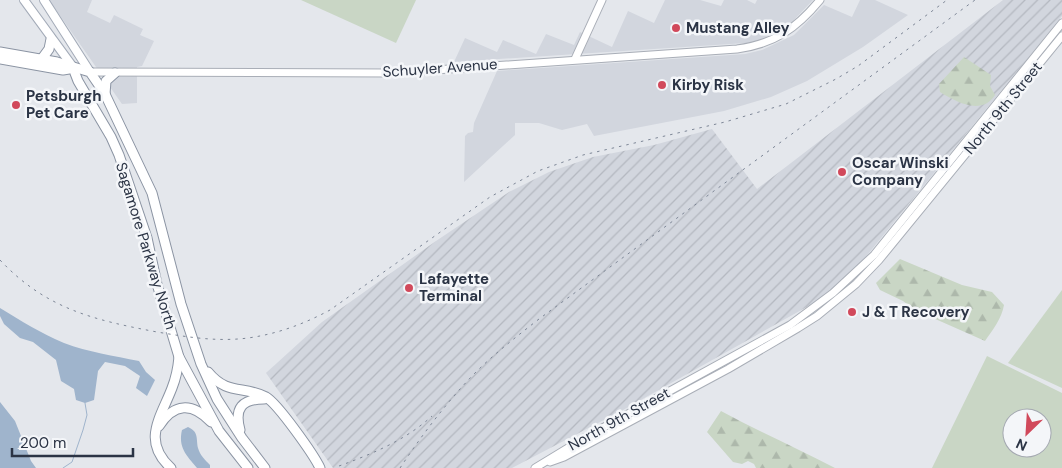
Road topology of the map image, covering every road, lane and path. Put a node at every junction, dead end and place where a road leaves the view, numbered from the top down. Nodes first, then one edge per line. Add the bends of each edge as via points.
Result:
1 (24, 0) edge
2 (44, 0) edge
3 (602, 0) edge
4 (820, 0) edge
5 (1062, 23) edge
6 (1062, 36) edge
7 (51, 39) junction
8 (0, 52) edge
9 (0, 59) edge
10 (575, 59) junction
11 (41, 60) junction
12 (73, 68) junction
13 (90, 72) junction
14 (115, 73) junction
15 (105, 94) junction
16 (179, 357) junction
17 (201, 364) junction
18 (269, 399) junction
19 (219, 431) junction
20 (155, 433) junction
21 (242, 438) junction
22 (537, 467) edge
23 (171, 468) edge
24 (248, 468) edge
25 (266, 468) edge
26 (320, 468) edge

1 - 7 main road, Sagamore Parkway North
2 - 13 main road, Sagamore Parkway North
3 - 10 main road
4 - 10 main road, Schuyler Avenue via 801,21 779,37 753,46
5 - 22 main road, North 9th Street via 874,255 833,293 790,325
6 - 22 main road, North 9th Street via 879,260 844,295 798,328 728,369 564,457
7 - 11 highway
7 - 12 main road, Sagamore Parkway North
8 - 11 highway, Schuyler Avenue
9 - 12 highway, Schuyler Avenue via 63,70
10 - 14 main road, Schuyler Avenue via 392,73
11 - 12 highway, Schuyler Avenue
12 - 13 highway, Schuyler Avenue
12 - 16 highway, Sagamore Parkway North via 119,155
13 - 14 main road, Schuyler Avenue
13 - 15 highway, Sagamore Parkway North
14 - 15 highway via 106,81
15 - 17 highway, Sagamore Parkway North via 152,192 181,304
16 - 19 highway, Sagamore Parkway North
16 - 20 highway via 172,388
17 - 18 highway via 221,385
17 - 21 highway, Sagamore Parkway North via 217,399
18 - 21 highway via 245,402 240,409 238,420
18 - 26 highway via 305,442
19 - 20 highway via 202,412 183,408 169,413
19 - 24 highway, Sagamore Parkway North
20 - 23 highway via 155,446
21 - 25 highway, Sagamore Parkway North

